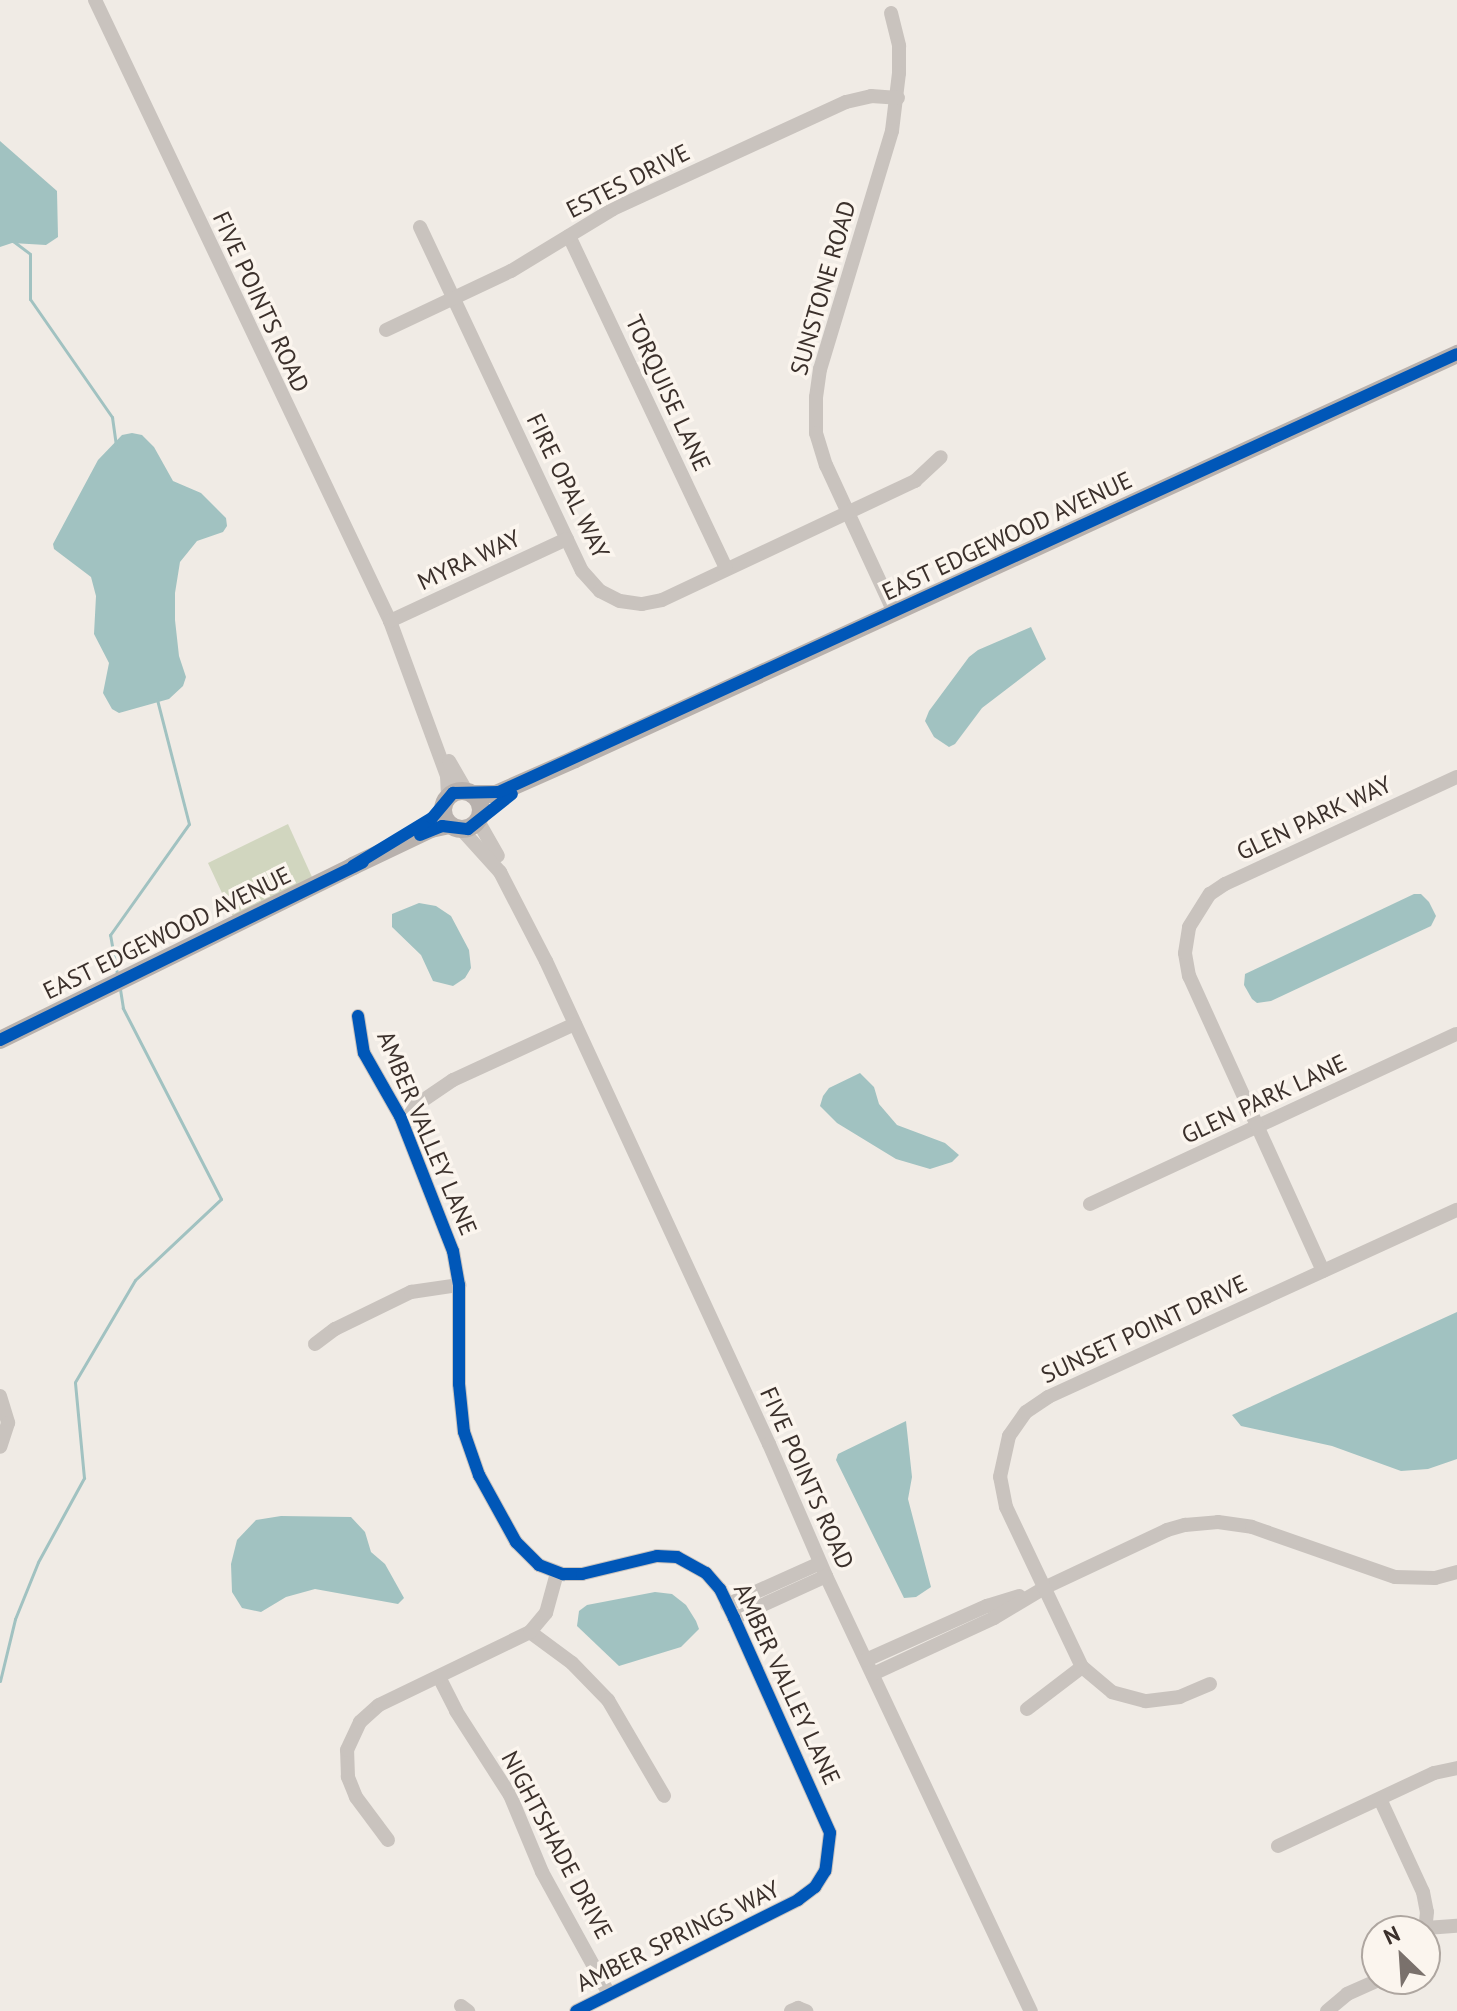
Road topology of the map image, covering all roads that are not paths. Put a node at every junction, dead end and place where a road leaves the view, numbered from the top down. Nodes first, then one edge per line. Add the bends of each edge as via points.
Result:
1 (95, 0) edge
2 (891, 13) dead end
3 (898, 98) junction
4 (420, 227) dead end
5 (569, 236) junction
6 (454, 297) junction
7 (386, 330) dead end
8 (1457, 354) edge
9 (941, 457) dead end
10 (848, 512) junction
11 (567, 539) junction
12 (726, 568) junction
13 (894, 612) junction
14 (390, 621) junction
15 (1457, 777) edge
16 (462, 810) junction
17 (358, 1016) dead end
18 (575, 1024) junction
19 (1457, 1034) edge
20 (0, 1040) edge
21 (400, 1116) junction
22 (1258, 1127) junction
23 (1090, 1204) dead end
24 (1457, 1210) edge
25 (1323, 1271) junction
26 (459, 1285) junction
27 (315, 1344) dead end
28 (0, 1396) edge
29 (0, 1447) edge
30 (823, 1570) junction
31 (1457, 1572) edge
32 (557, 1573) junction
33 (1044, 1588) junction
34 (730, 1611) junction
35 (530, 1632) junction
36 (866, 1660) junction
37 (1082, 1667) junction
38 (873, 1674) junction
39 (439, 1677) junction
40 (1210, 1684) dead end
41 (1027, 1709) dead end
42 (1457, 1768) edge
43 (664, 1796) dead end
44 (1380, 1799) junction
45 (388, 1840) dead end
46 (1278, 1846) dead end
47 (828, 1862) joint
48 (1424, 1915) edge
49 (1361, 1988) edge
50 (609, 1994) junction
51 (576, 2011) edge
52 (791, 2011) edge
53 (806, 2011) edge
54 (1031, 2011) edge
55 (1327, 2011) edge

1 - 14 street, FIVE POINTS ROAD
2 - 3 street, SUNSTONE ROAD via 899,46
3 - 5 street, ESTES DRIVE via 871,96 846,102 613,209
3 - 10 street, SUNSTONE ROAD via 816,397 816,433
4 - 6 street, FIRE OPAL WAY
5 - 6 street, ESTES DRIVE
5 - 12 street, TORQUISE LANE
6 - 7 street, ESTES DRIVE
6 - 11 street, FIRE OPAL WAY
8 - 13 main road, EAST EDGEWOOD AVENUE
9 - 10 street, FIRE OPAL WAY via 915,481
10 - 12 street, FIRE OPAL WAY
10 - 13 street, SUNSTONE ROAD
11 - 12 street, FIRE OPAL WAY via 591,583 620,601 662,600
11 - 14 street, MYRA WAY
13 - 16 main road, EAST EDGEWOOD AVENUE
14 - 16 street, FIVE POINTS ROAD
15 - 22 street, GLEN PARK WAY via 1225,884 1197,910 1185,953 1189,976
16 - 18 street, FIVE POINTS ROAD via 518,887
16 - 20 main road, EAST EDGEWOOD AVENUE
17 - 21 street, AMBER VALLEY LANE via 364,1053
18 - 21 street via 453,1080
18 - 30 street, FIVE POINTS ROAD
19 - 22 street, GLEN PARK LANE
21 - 26 street, AMBER VALLEY LANE via 449,1239
22 - 23 street, GLEN PARK LANE
22 - 25 street
24 - 25 street, SUNSET POINT DRIVE
25 - 33 street, SUNSET POINT DRIVE via 1048,1397 1026,1412 1004,1448 1000,1477 1006,1507
26 - 27 street via 411,1292
26 - 32 street, AMBER VALLEY LANE via 459,1401 470,1454 519,1546
28 - 29 street via 8,1423
30 - 34 street
30 - 36 street, FIVE POINTS ROAD
31 - 33 street via 1435,1578 1395,1577 1252,1527 1201,1522 1167,1530
32 - 34 street, AMBER VALLEY LANE via 582,1574 673,1556 706,1573
32 - 35 street via 546,1613
33 - 36 street via 987,1606
33 - 37 street, SUNSET POINT DRIVE
33 - 38 street via 994,1618
34 - 47 street, AMBER VALLEY LANE via 824,1815 831,1843
35 - 39 street
35 - 43 street via 601,1692
36 - 38 street, FIVE POINTS ROAD
37 - 40 street via 1112,1692 1145,1701 1180,1697
37 - 41 street
38 - 54 street, FIVE POINTS ROAD
39 - 45 street via 375,1708 351,1739 346,1765 350,1785
39 - 50 street, NIGHTSHADE DRIVE via 510,1795 542,1872
42 - 44 street
44 - 46 street
44 - 48 street via 1423,1892
47 - 50 street, AMBER SPRINGS WAY via 815,1887 798,1900
49 - 55 street
50 - 51 street, AMBER SPRINGS WAY
52 - 53 street

